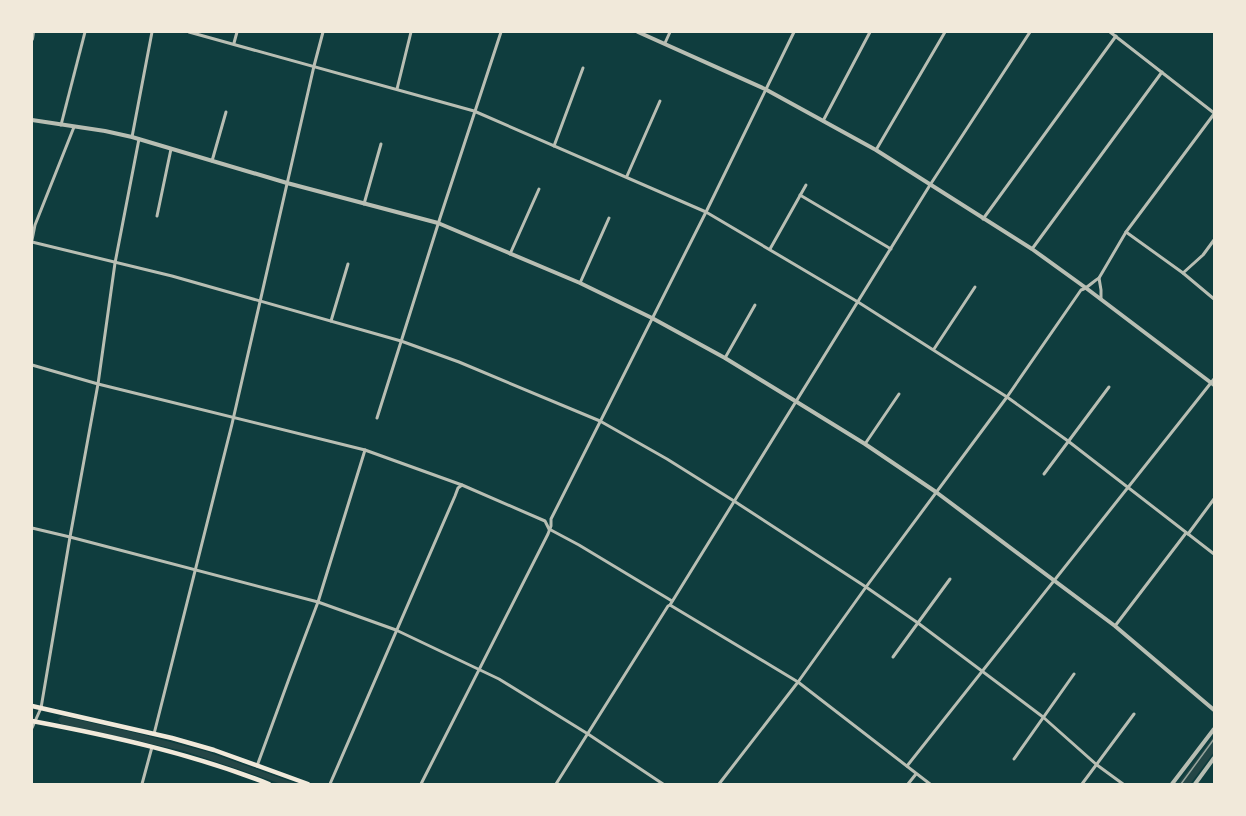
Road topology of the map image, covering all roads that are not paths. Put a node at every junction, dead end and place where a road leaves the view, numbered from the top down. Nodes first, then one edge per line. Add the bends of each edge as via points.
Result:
1 (33, 32) edge
2 (85, 32) edge
3 (152, 32) edge
4 (189, 32) edge
5 (237, 32) edge
6 (323, 32) edge
7 (411, 32) edge
8 (501, 32) edge
9 (638, 32) edge
10 (670, 32) edge
11 (794, 32) edge
12 (870, 32) edge
13 (945, 32) edge
14 (1030, 32) edge
15 (1110, 32) edge
16 (1116, 36) junction
17 (32, 39) edge
18 (234, 43) junction
19 (665, 43) junction
20 (314, 66) junction
21 (583, 68) dead end
22 (1162, 72) junction
23 (397, 89) junction
24 (765, 89) junction
25 (660, 101) dead end
26 (474, 111) junction
27 (225, 112) dead end
28 (1215, 113) edge
29 (32, 120) edge
30 (823, 121) junction
31 (61, 125) junction
32 (74, 127) junction
33 (132, 137) junction
34 (139, 139) junction
35 (381, 144) dead end
36 (554, 146) junction
37 (171, 149) junction
38 (876, 150) junction
39 (212, 161) junction
40 (627, 176) junction
41 (287, 183) junction
42 (806, 184) dead end
43 (930, 185) junction
44 (538, 189) dead end
45 (800, 195) junction
46 (364, 204) junction
47 (705, 212) junction
48 (157, 216) dead end
49 (609, 218) dead end
50 (983, 219) junction
51 (438, 223) junction
52 (1126, 232) junction
53 (1215, 240) edge
54 (32, 241) edge
55 (770, 249) junction
56 (891, 249) junction
57 (1032, 249) junction
58 (510, 254) junction
59 (115, 263) junction
60 (348, 264) dead end
61 (1183, 273) junction
62 (1099, 278) junction
63 (580, 283) junction
64 (975, 287) dead end
65 (1086, 288) junction
66 (1101, 299) junction
67 (1215, 299) edge
68 (260, 300) junction
69 (858, 302) junction
70 (755, 305) dead end
71 (652, 318) junction
72 (331, 321) junction
73 (401, 341) junction
74 (934, 349) junction
75 (725, 358) junction
76 (32, 365) edge
77 (1214, 382) edge
78 (98, 384) junction
79 (1109, 387) dead end
80 (899, 394) dead end
81 (1008, 397) junction
82 (796, 401) junction
83 (234, 418) junction
84 (377, 418) dead end
85 (600, 421) junction
86 (1068, 441) junction
87 (866, 444) junction
88 (365, 450) junction
89 (1044, 474) dead end
90 (462, 484) junction
91 (1127, 488) junction
92 (936, 492) junction
93 (1215, 499) edge
94 (734, 501) junction
95 (32, 528) edge
96 (549, 529) junction
97 (1187, 534) junction
98 (70, 537) junction
99 (1215, 555) edge
100 (196, 570) junction
101 (950, 579) dead end
102 (1053, 580) junction
103 (866, 586) junction
104 (318, 602) junction
105 (671, 603) junction
106 (918, 623) junction
107 (1115, 626) junction
108 (396, 630) junction
109 (894, 657) dead end
110 (478, 669) junction
111 (982, 671) junction
112 (1074, 674) dead end
113 (798, 682) junction
114 (32, 706) edge
115 (41, 708) junction
116 (1215, 710) edge
117 (1134, 714) dead end
118 (1043, 717) junction
119 (33, 722) edge
120 (32, 728) edge
121 (1215, 729) edge
122 (154, 734) junction
123 (588, 734) junction
124 (152, 747) junction
125 (1215, 758) edge
126 (1014, 759) dead end
127 (1096, 765) junction
128 (257, 766) junction
129 (907, 766) junction
130 (916, 774) junction
131 (254, 782) edge
132 (142, 784) edge
133 (269, 784) edge
134 (308, 784) edge
135 (330, 784) edge
136 (421, 784) edge
137 (556, 784) edge
138 (663, 784) edge
139 (719, 784) edge
140 (908, 784) edge
141 (930, 784) edge
142 (1083, 784) edge
143 (1123, 784) edge
144 (1172, 784) edge
145 (1195, 784) edge

1 - 17 street
2 - 31 street
3 - 33 street
4 - 18 street
5 - 18 street
6 - 20 street
7 - 23 street
8 - 26 street
9 - 19 street
10 - 19 street
11 - 24 street
12 - 30 street
13 - 38 street
14 - 43 street
15 - 16 street
16 - 22 street
16 - 50 street
18 - 20 street
19 - 24 street
20 - 23 street
20 - 41 street
21 - 36 street
22 - 28 street
22 - 57 street
23 - 26 street
24 - 30 street
24 - 47 street
25 - 40 street
26 - 36 street
26 - 51 street
27 - 39 street
28 - 52 street
29 - 31 street
30 - 38 street
31 - 32 street
32 - 33 street
32 - 54 street
33 - 34 street
34 - 37 street
34 - 59 street
35 - 46 street
36 - 40 street
37 - 39 street
37 - 48 street
38 - 43 street
39 - 41 street
40 - 47 street
41 - 46 street
41 - 68 street
42 - 45 street
43 - 50 street
43 - 56 street
44 - 58 street
45 - 55 street
45 - 56 street
46 - 51 street
47 - 55 street
47 - 71 street
49 - 63 street
50 - 57 street
51 - 58 street
51 - 73 street
52 - 61 street
52 - 62 street
53 - 61 street
54 - 59 street
55 - 69 street
56 - 69 street
57 - 65 street
58 - 63 street
59 - 68 street
59 - 78 street
60 - 72 street
61 - 67 street
62 - 65 street
62 - 66 street
63 - 71 street
64 - 74 street
65 - 66 street
65 - 81 street
66 - 77 street
68 - 72 street
68 - 83 street
69 - 74 street
69 - 82 street
70 - 75 street
71 - 75 street
71 - 85 street
72 - 73 street
73 - 84 street
73 - 85 street
74 - 81 street
75 - 82 street
76 - 78 street
77 - 91 street
78 - 83 street
78 - 98 street
79 - 86 street
80 - 87 street
81 - 86 street
81 - 92 street
82 - 87 street
82 - 94 street
83 - 88 street
83 - 100 street
85 - 94 street
85 - 96 street
86 - 89 street
86 - 91 street
87 - 92 street
88 - 90 street
88 - 104 street
90 - 96 street via 545,521
90 - 108 street
91 - 97 street
91 - 102 street
92 - 102 street
92 - 103 street
93 - 97 street
94 - 103 street
94 - 105 street
95 - 98 street
96 - 105 street
96 - 110 street
97 - 99 street
97 - 107 street
98 - 100 street
98 - 115 street
100 - 104 street
100 - 122 street
101 - 106 street
102 - 107 street
102 - 111 street
103 - 106 street
103 - 113 street
104 - 108 street
104 - 128 street
105 - 113 street
105 - 123 street
106 - 109 street
106 - 111 street
107 - 116 street
108 - 110 street
108 - 135 street
110 - 123 street
110 - 136 street
111 - 118 street
111 - 129 street
112 - 118 street
113 - 129 street
113 - 139 street
114 - 115 main road
115 - 119 street
115 - 122 main road
117 - 127 street
118 - 126 street
118 - 127 street
119 - 120 street
119 - 124 main road
121 - 144 street
122 - 128 main road
123 - 137 street
123 - 138 street
124 - 131 main road via 206,762
124 - 132 street
125 - 145 street
127 - 142 street
127 - 143 street
128 - 134 main road
129 - 130 street
130 - 140 street
130 - 141 street
131 - 133 main road

